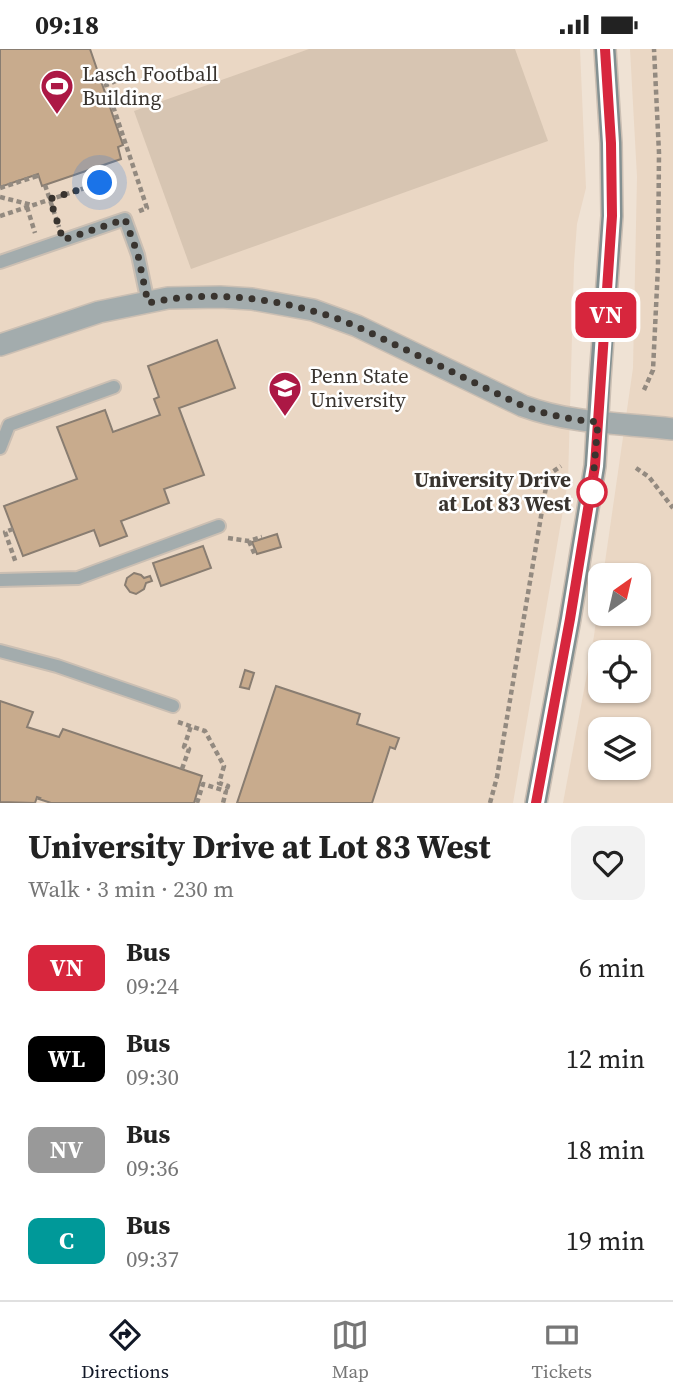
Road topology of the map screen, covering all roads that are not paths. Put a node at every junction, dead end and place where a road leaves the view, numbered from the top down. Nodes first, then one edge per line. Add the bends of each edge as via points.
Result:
1 (605, 49) edge
2 (0, 262) edge
3 (148, 303) junction
4 (0, 345) edge
5 (114, 387) dead end
6 (598, 422) junction
7 (673, 429) edge
8 (0, 448) edge
9 (219, 526) dead end
10 (0, 580) edge
11 (0, 651) edge
12 (173, 706) road end
13 (536, 803) edge

1 - 6 main road via 612,216
2 - 3 lane via 125,219
3 - 4 street via 99,313
3 - 6 street via 220,297 313,310 357,326 523,406 553,416
5 - 8 lane via 9,425
6 - 7 street
6 - 13 main road via 592,493
9 - 10 lane via 78,578
11 - 12 lane

